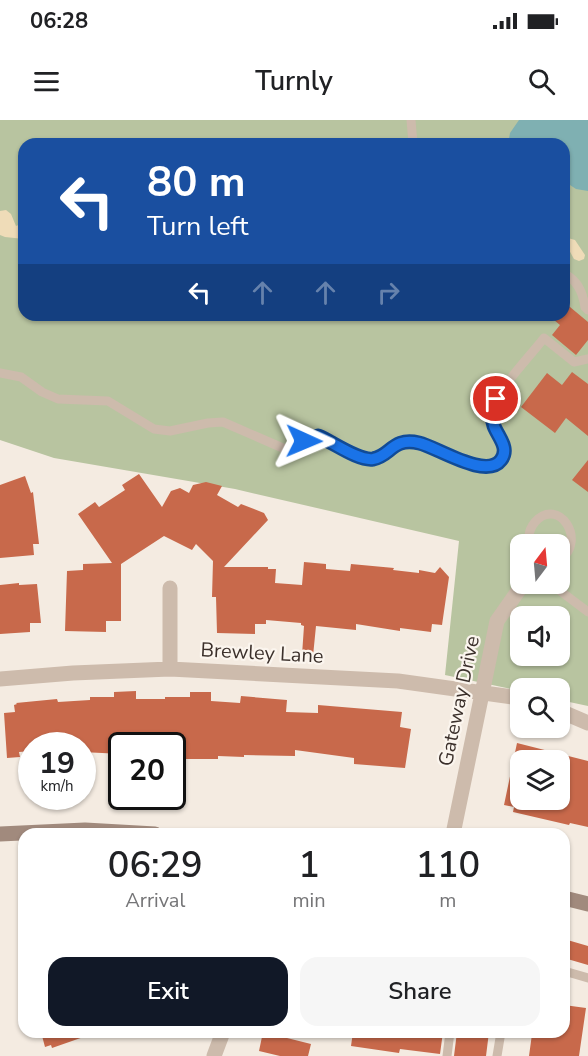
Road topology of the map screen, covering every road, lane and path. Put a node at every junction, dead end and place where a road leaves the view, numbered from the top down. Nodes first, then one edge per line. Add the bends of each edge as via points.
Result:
1 (411, 120) edge
2 (412, 138) edge
3 (570, 279) edge
4 (588, 310) edge
5 (588, 359) edge
6 (0, 373) edge
7 (531, 534) edge
8 (570, 552) edge
9 (170, 588) dead end
10 (516, 594) edge
11 (564, 594) edge
12 (588, 612) edge
13 (170, 669) junction
14 (0, 680) edge
15 (481, 693) junction
16 (510, 697) edge
17 (570, 715) edge
18 (588, 723) edge
19 (454, 828) edge
20 (18, 833) edge
21 (0, 834) edge
22 (570, 900) edge
23 (588, 904) edge
24 (570, 973) edge
25 (588, 978) edge
26 (221, 1038) edge
27 (449, 1038) edge
28 (500, 1038) edge
29 (214, 1056) edge
30 (447, 1056) edge
31 (497, 1056) edge

1 - 2 lane
3 - 4 lane via 577,284
5 - 6 lane via 574,362 544,338 496,399 492,418 504,454 495,465 471,465 431,447 407,442 372,459 318,436 285,449 223,422 161,431 108,402 57,399 21,377
7 - 8 lane via 537,520 549,514 564,518 574,529
9 - 13 street
10 - 15 street, Gateway Drive via 497,621
11 - 12 lane
13 - 14 street, Brewley Lane
13 - 15 street, Brewley Lane via 398,681
15 - 16 street, Brewley Lane
15 - 19 street, Gateway Drive
17 - 18 street
20 - 21 main road
22 - 23 main road
24 - 25 lane
26 - 29 street
27 - 30 lane
28 - 31 lane

